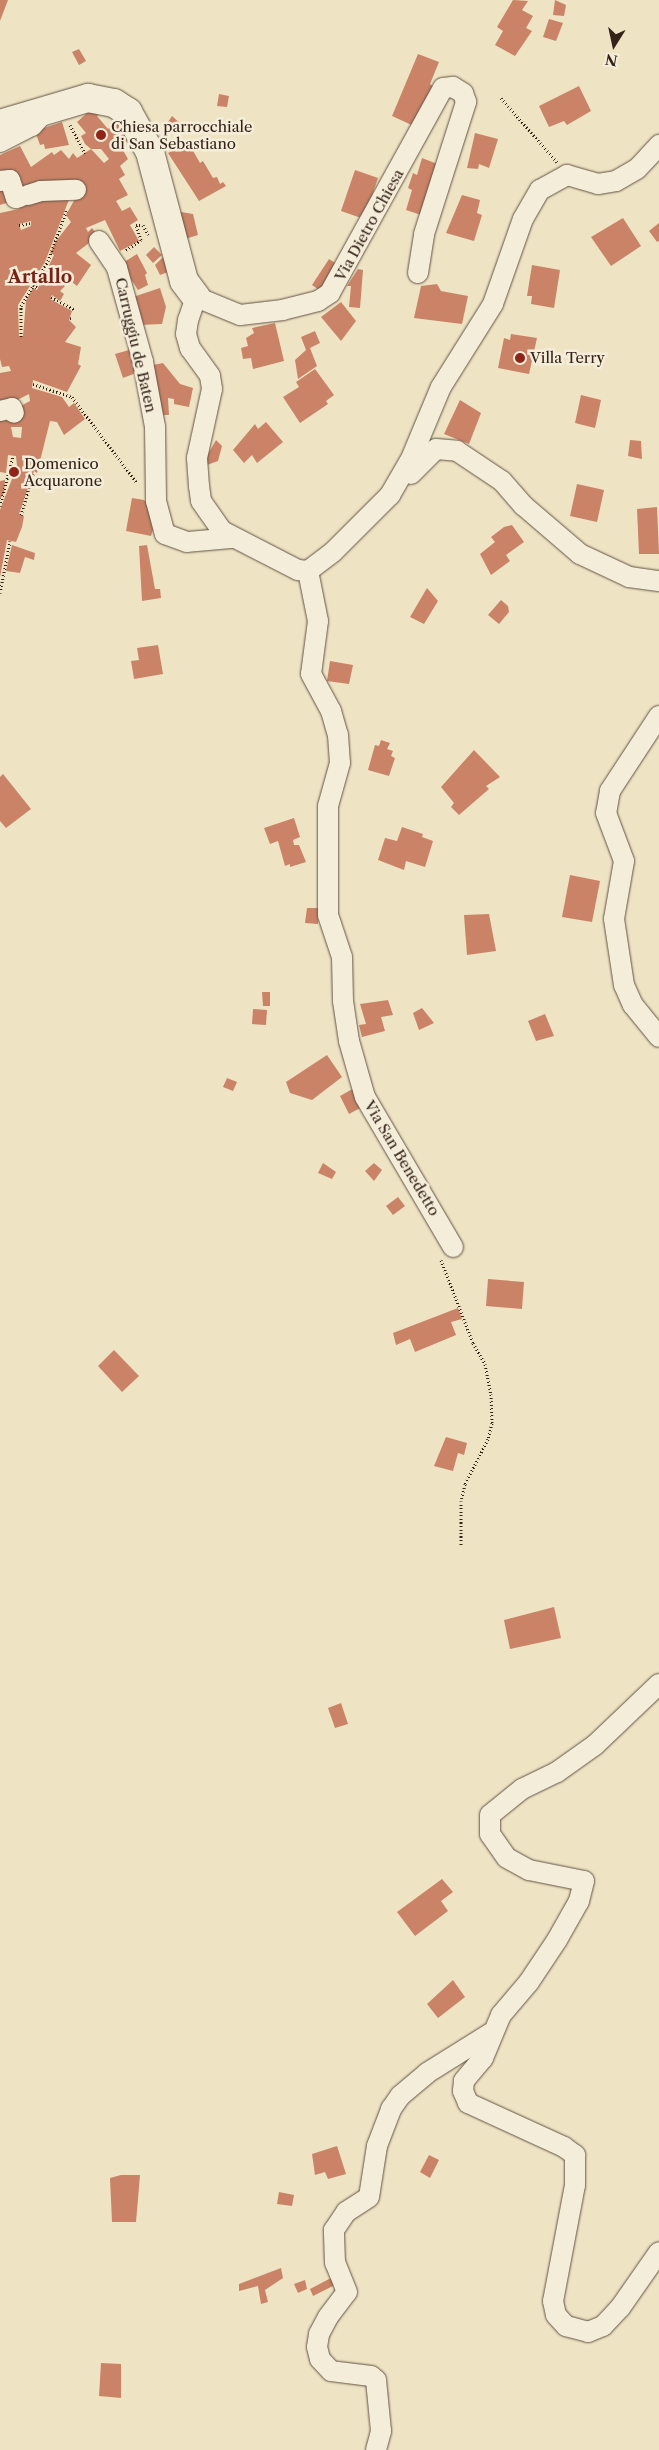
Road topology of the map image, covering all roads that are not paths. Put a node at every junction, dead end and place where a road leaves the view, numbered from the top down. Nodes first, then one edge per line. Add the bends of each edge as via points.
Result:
1 (56, 106) junction
2 (0, 124) edge
3 (0, 142) edge
4 (659, 145) edge
5 (0, 181) edge
6 (76, 190) road end
7 (99, 241) dead end
8 (418, 273) dead end
9 (196, 297) junction
10 (390, 495) junction
11 (232, 538) junction
12 (308, 571) junction
13 (659, 581) edge
14 (659, 716) edge
15 (659, 1037) edge
16 (446, 1250) road end
17 (659, 1684) edge
18 (491, 2034) junction
19 (659, 2252) edge
20 (376, 2450) edge

1 - 2 street
1 - 3 street via 32,126
1 - 9 street via 88,98 114,103 128,112 150,152 184,281
4 - 10 street via 637,169 616,181 598,184 569,176 550,182 531,204 493,304 441,387 414,453
5 - 6 street via 10,180 16,198
7 - 11 street, Carruggiu de Baten via 117,268 155,427 156,500 165,534 187,542
8 - 9 street, Via Dietro Chiesa via 424,234 466,102 463,93 452,87 443,88 330,293 318,301 282,310 240,315
9 - 11 street via 186,334 190,348 210,376 212,390 198,458 201,501
10 - 12 street via 333,552
10 - 13 street via 436,449 457,451 502,481 524,506 580,554 630,577
11 - 12 street via 298,570
12 - 16 street, Via San Benedetto via 318,621 311,674 331,711 338,735 340,763 328,806 328,915 342,957 343,1000 349,1041 365,1097
14 - 15 street via 610,791 606,813 621,846 624,862 614,919 624,985 632,1005
17 - 18 street via 595,1745 557,1772 522,1789 490,1815 490,1834 507,1858 529,1870 584,1881 579,1901 557,1940 529,1982 501,2015
18 - 19 street via 483,2058 464,2081 463,2091 468,2103 575,2155 576,2185 553,2302 560,2322 580,2332 602,2326 620,2308
18 - 20 street via 427,2073 400,2096 377,2146 369,2197 365,2203 346,2212 334,2230 335,2263 347,2292 328,2317 319,2334 317,2347 320,2359 331,2371 371,2376 376,2380 381,2431

